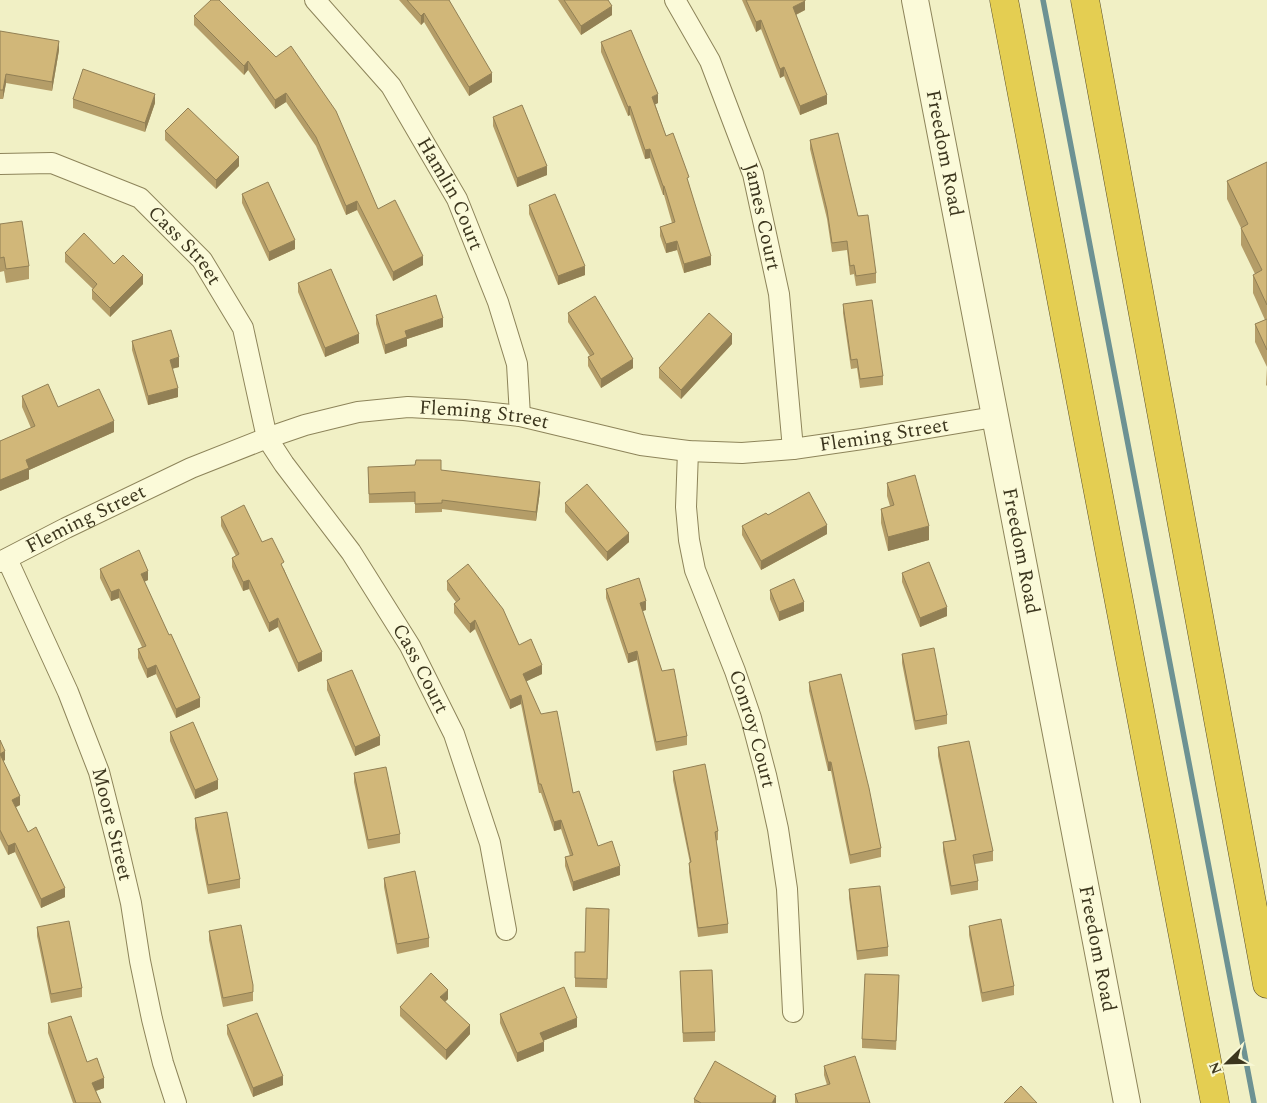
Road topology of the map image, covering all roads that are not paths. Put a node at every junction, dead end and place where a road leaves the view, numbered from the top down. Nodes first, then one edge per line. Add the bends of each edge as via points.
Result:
1 (315, 0) edge
2 (675, 0) edge
3 (915, 0) edge
4 (1004, 0) edge
5 (1085, 0) edge
6 (0, 164) edge
7 (520, 416) junction
8 (994, 417) junction
9 (267, 438) junction
10 (793, 449) junction
11 (688, 451) junction
12 (4, 560) edge
13 (506, 930) dead end
14 (1267, 984) edge
15 (793, 1012) dead end
16 (176, 1103) edge
17 (1127, 1103) edge
18 (1215, 1103) edge

1 - 7 street, Hamlin Court via 391,86 457,199 498,302 518,364
2 - 10 street, James Court via 710,60 753,174 779,294
3 - 8 street, Freedom Road
4 - 18 highway
5 - 14 highway
6 - 9 street, Cass Street via 52,163 140,198 202,260 243,328
7 - 9 street, Fleming Street via 408,407 358,412
7 - 11 street, Fleming Street via 641,445
8 - 10 street, Fleming Street
8 - 17 street, Freedom Road
9 - 12 street, Fleming Street via 191,468
9 - 13 street, Cass Court via 351,552 410,646 454,734 490,843
10 - 11 street, Fleming Street via 742,453
11 - 15 street, Conroy Court via 686,507 695,570 752,718 778,829 787,889
12 - 16 street, Moore Street via 68,692 99,772 131,903 152,1018

